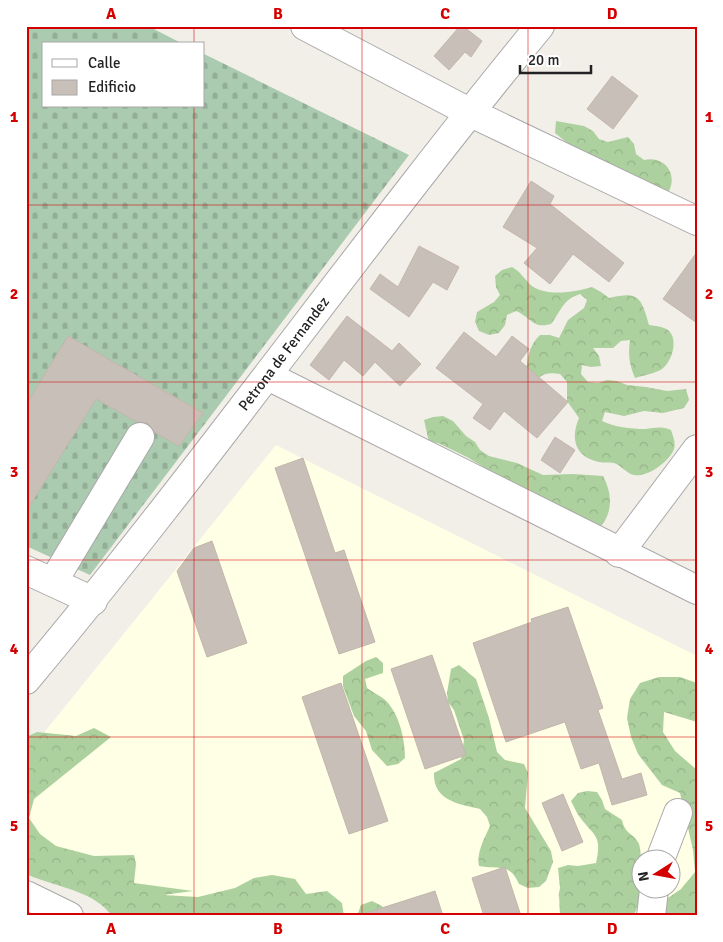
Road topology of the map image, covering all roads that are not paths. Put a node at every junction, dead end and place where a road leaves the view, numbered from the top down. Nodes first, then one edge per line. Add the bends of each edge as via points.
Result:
1 (305, 26) edge
2 (540, 26) edge
3 (470, 112) junction
4 (697, 221) edge
5 (268, 376) junction
6 (140, 437) dead end
7 (697, 448) edge
8 (620, 553) junction
9 (26, 570) edge
10 (53, 582) junction
11 (697, 590) edge
12 (93, 601) junction
13 (26, 680) edge
14 (678, 813) dead end
15 (664, 850) edge
16 (26, 895) edge
17 (653, 900) edge
18 (69, 916) edge
19 (651, 916) edge

1 - 3 street
2 - 3 street, Petrona de Fernandez
3 - 4 street
3 - 5 street, Petrona de Fernandez
5 - 8 street
5 - 12 street, Petrona de Fernandez
6 - 10 street
7 - 8 street
8 - 11 street
9 - 10 street
10 - 12 street
12 - 13 street, Petrona de Fernandez
14 - 15 street
16 - 18 street
17 - 19 street

